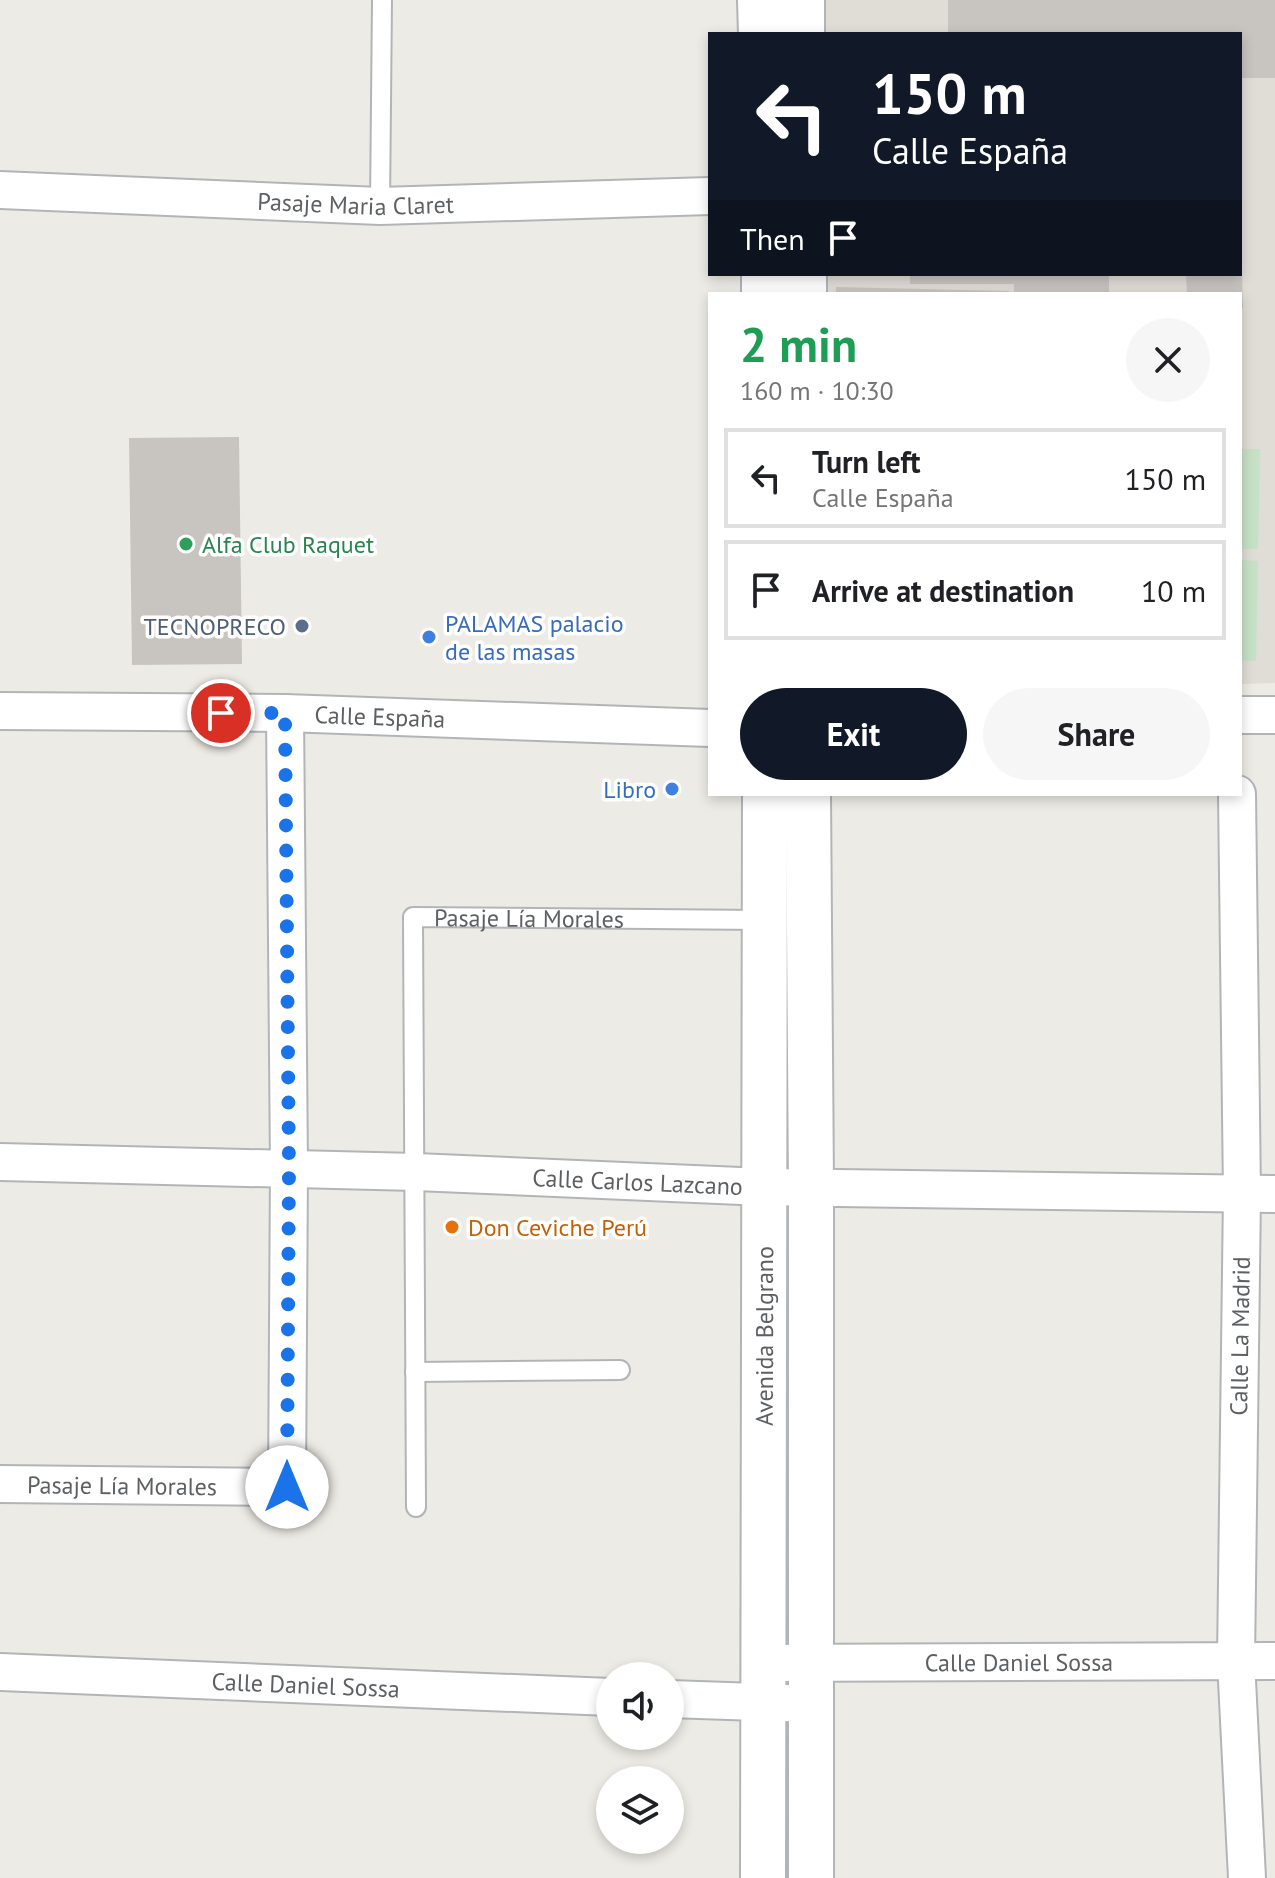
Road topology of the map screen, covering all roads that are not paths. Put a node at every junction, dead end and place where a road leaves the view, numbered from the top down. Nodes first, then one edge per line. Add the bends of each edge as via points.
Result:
1 (382, 0) edge
2 (760, 0) edge
3 (802, 0) edge
4 (761, 32) edge
5 (802, 32) edge
6 (0, 190) edge
7 (708, 196) edge
8 (380, 206) junction
9 (0, 711) edge
10 (285, 713) junction
11 (1242, 715) edge
12 (1275, 715) edge
13 (708, 728) edge
14 (765, 796) edge
15 (808, 796) edge
16 (1237, 796) edge
17 (763, 920) junction
18 (0, 1162) edge
19 (289, 1168) junction
20 (416, 1172) junction
21 (811, 1186) junction
22 (765, 1187) junction
23 (1258, 1193) edge
24 (620, 1370) dead end
25 (415, 1372) junction
26 (0, 1484) edge
27 (416, 1507) dead end
28 (1236, 1661) junction
29 (1275, 1661) edge
30 (0, 1672) edge
31 (763, 1683) junction
32 (812, 1684) junction
33 (596, 1696) edge
34 (684, 1697) edge
35 (763, 1878) edge
36 (811, 1878) edge
37 (1247, 1878) edge

1 - 8 lane
2 - 4 street
3 - 5 street
6 - 8 street, Pasaje Maria Claret
7 - 8 street, Pasaje Maria Claret
9 - 10 street, Calle España
10 - 13 street, Calle España
10 - 19 street, Pasaje Lía Morales
11 - 12 street
14 - 17 street, Avenida Belgrano
15 - 21 street, Avenida Belgrano
16 - 23 street, Calle La Madrid
17 - 20 lane, Pasaje Lía Morales via 413,917
17 - 22 street, Avenida Belgrano
18 - 19 street, Calle Carlos Lazcano
19 - 20 street, Calle Carlos Lazcano
19 - 26 street, Pasaje Lía Morales via 287,1487
20 - 22 street, Calle Carlos Lazcano
20 - 25 lane, Pasaje Lía Morales
21 - 22 street, Calle Carlos Lazcano
21 - 23 street, Calle Carlos Lazcano
21 - 32 street, Avenida Belgrano
22 - 31 street, Avenida Belgrano
23 - 28 street, Calle La Madrid
24 - 25 lane
25 - 27 lane, Pasaje Lía Morales
28 - 29 street, Calle Daniel Sossa
28 - 32 street, Calle Daniel Sossa
28 - 37 street, Calle La Madrid
30 - 33 street, Calle Daniel Sossa
31 - 32 street, Calle Daniel Sossa
31 - 34 street, Calle Daniel Sossa
31 - 35 street, Avenida Belgrano
32 - 36 street, Avenida Belgrano

